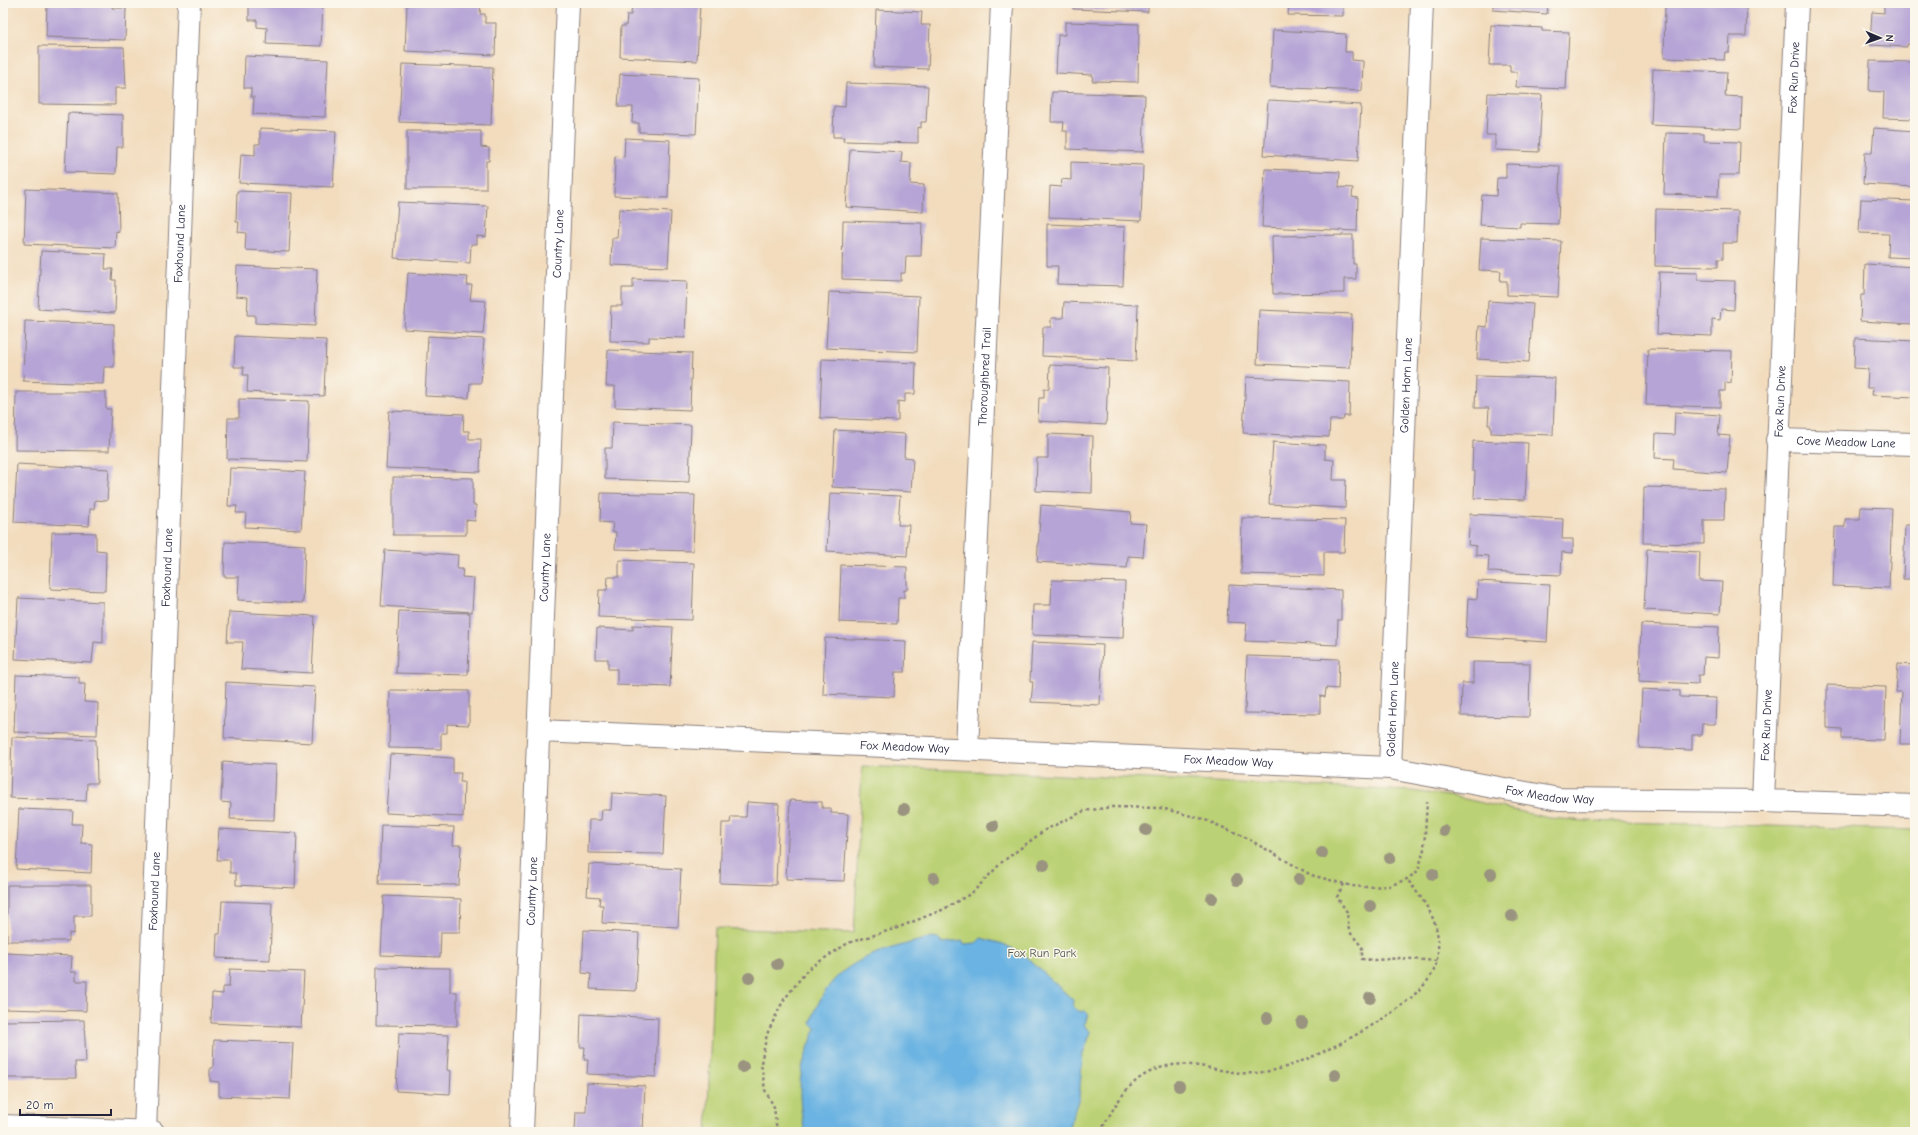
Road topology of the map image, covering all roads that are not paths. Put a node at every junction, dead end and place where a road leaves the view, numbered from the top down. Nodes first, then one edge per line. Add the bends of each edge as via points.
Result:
1 (189, 3) edge
2 (568, 3) edge
3 (1002, 3) edge
4 (1422, 3) edge
5 (1797, 3) edge
6 (1777, 440) junction
7 (1915, 444) edge
8 (539, 731) junction
9 (967, 749) junction
10 (1390, 768) junction
11 (1763, 801) junction
12 (1915, 806) edge
13 (3, 1126) edge
14 (145, 1132) edge
15 (153, 1132) edge
16 (522, 1132) edge

1 - 14 street, Foxhound Lane
2 - 8 street, Country Lane
3 - 9 street, Thoroughbred Trail
4 - 10 street, Golden Horn Lane
5 - 6 street, Fox Run Drive
6 - 7 street, Cove Meadow Lane
6 - 11 street, Fox Run Drive
8 - 9 street, Fox Meadow Way
8 - 16 street, Country Lane
9 - 10 street, Fox Meadow Way
10 - 11 street, Fox Meadow Way via 1559,799
11 - 12 street, Fox Meadow Way
13 - 14 street
14 - 15 street

